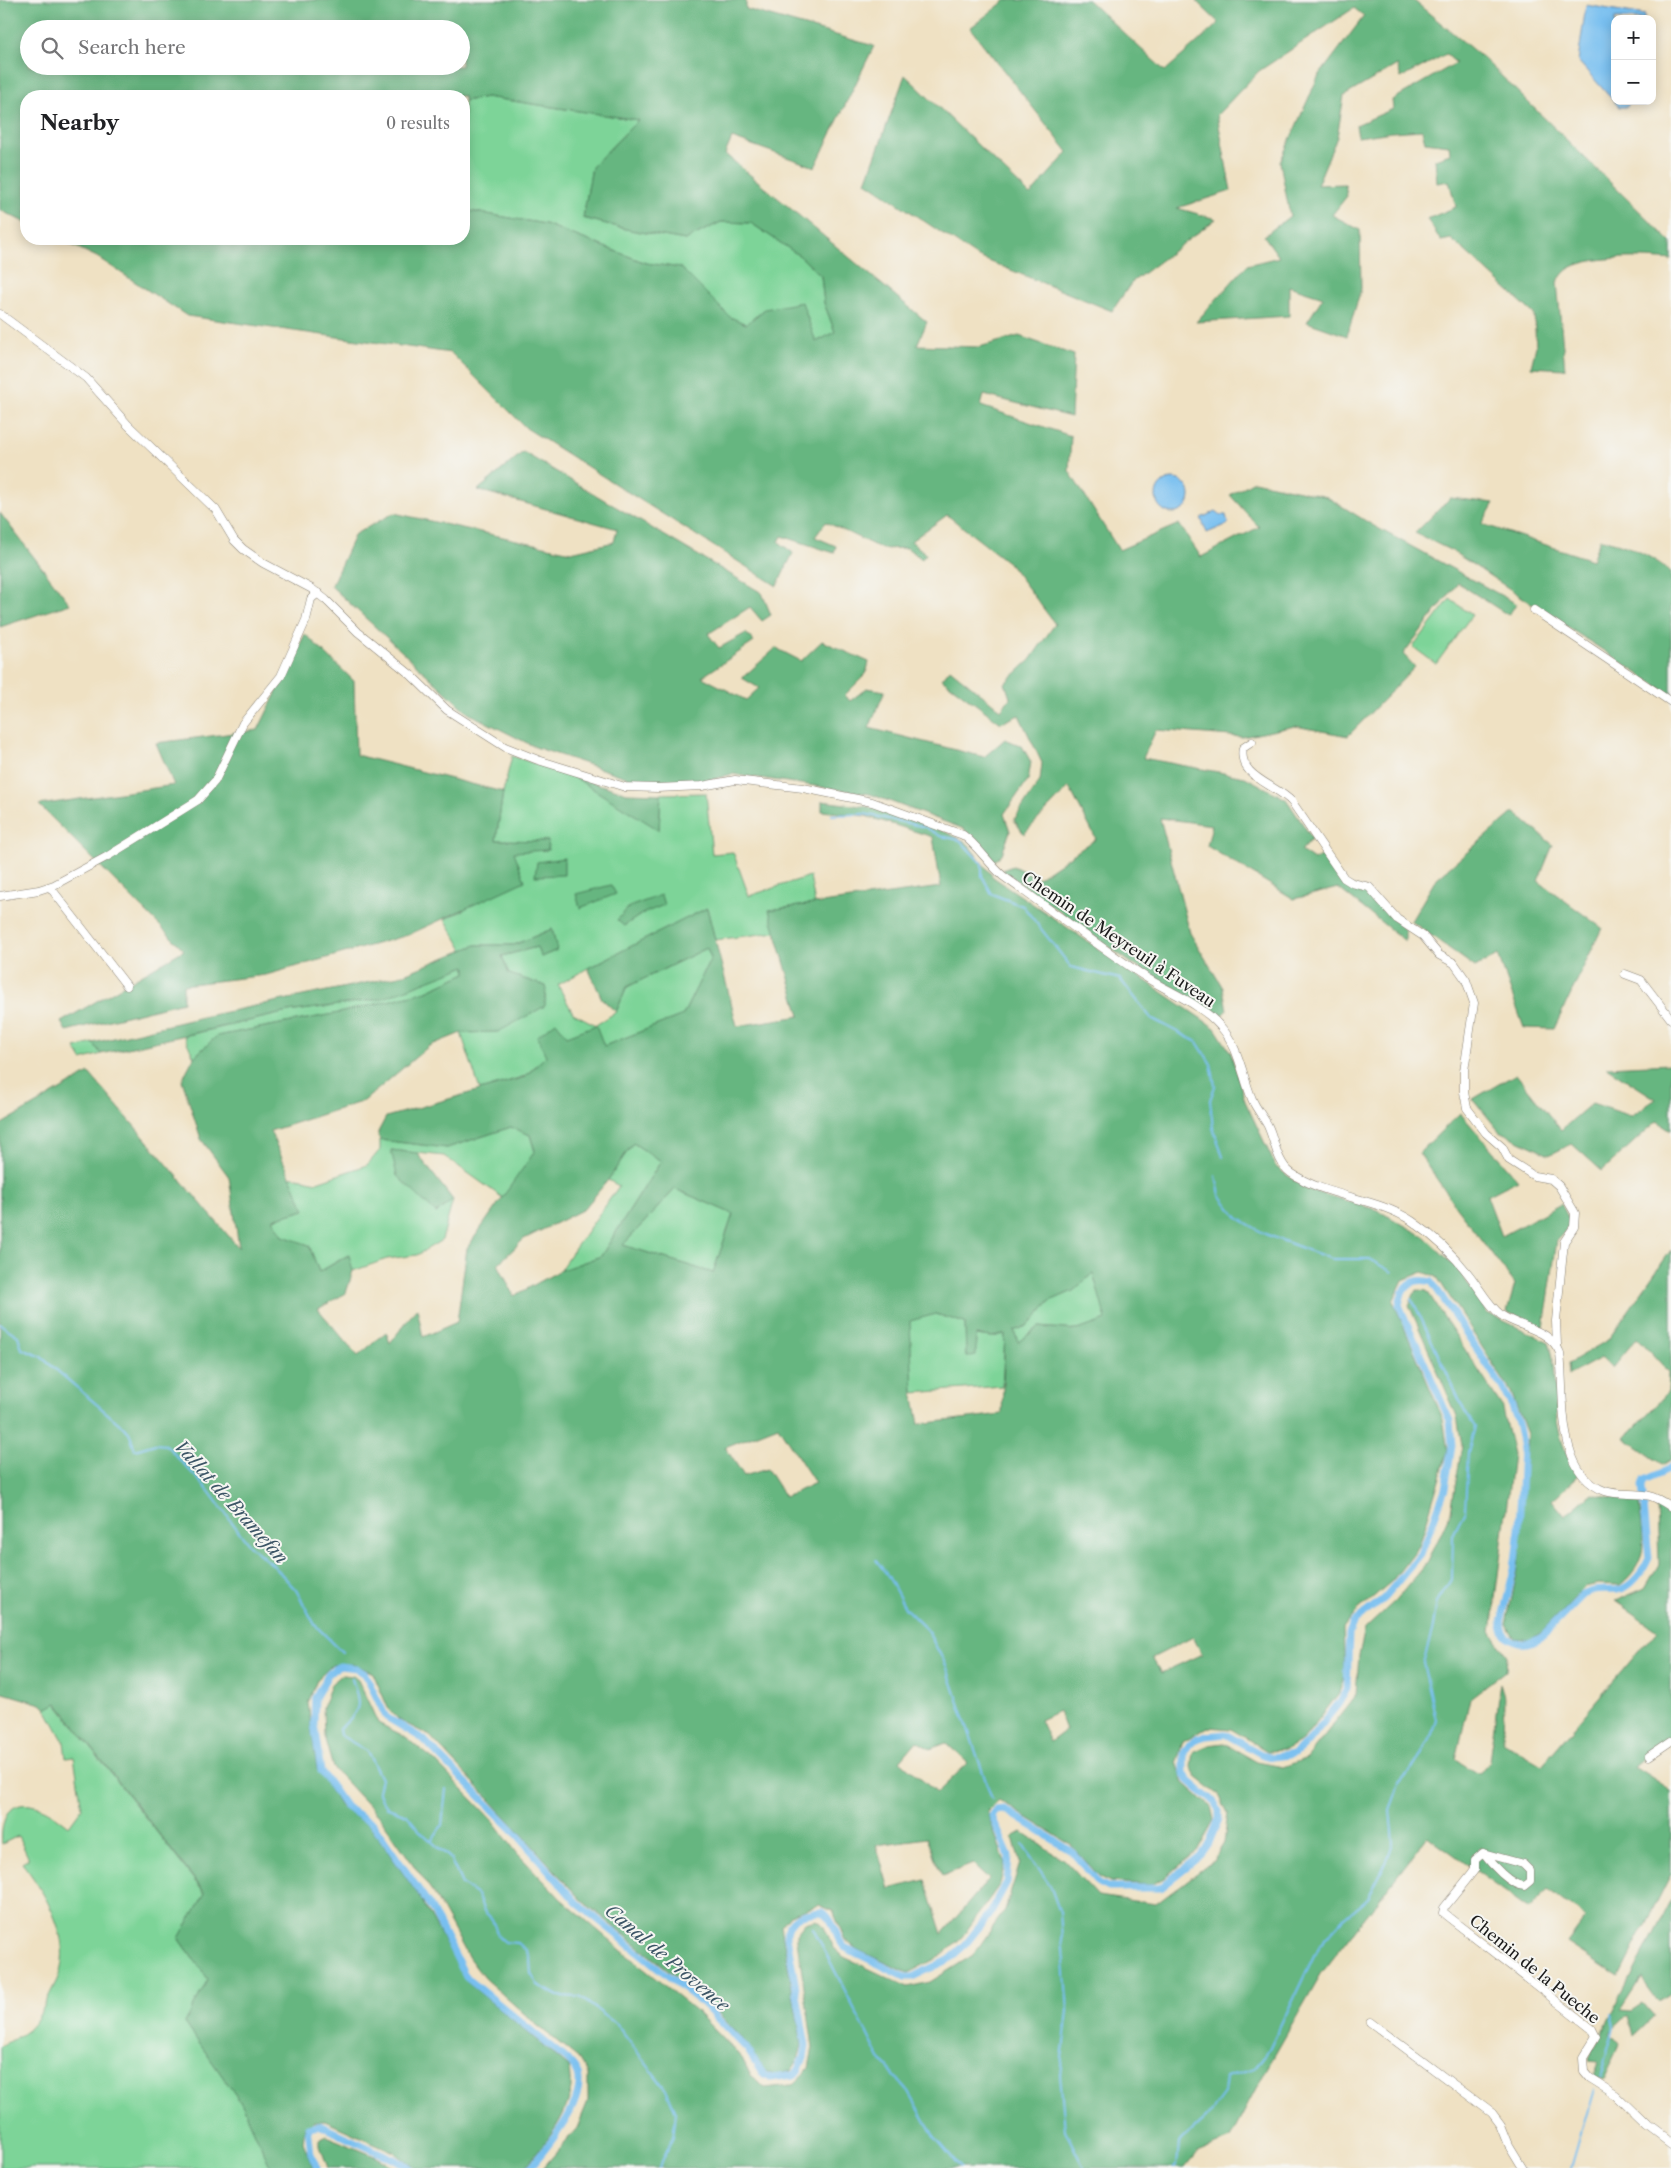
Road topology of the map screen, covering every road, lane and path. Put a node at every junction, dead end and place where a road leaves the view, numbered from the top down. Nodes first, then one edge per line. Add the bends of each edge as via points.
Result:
1 (0, 314) edge
2 (318, 593) junction
3 (1534, 610) dead end
4 (1671, 702) edge
5 (1252, 742) dead end
6 (50, 887) junction
7 (0, 896) edge
8 (1625, 974) dead end
9 (127, 986) dead end
10 (1671, 1019) edge
11 (1557, 1345) junction
12 (1671, 1506) edge
13 (1671, 1741) edge
14 (1650, 1756) dead end
15 (1483, 1853) junction
16 (1370, 2022) dead end
17 (1671, 2143) edge
18 (1523, 2168) edge

1 - 2 street, Chemin de Meyreuil à Fuveau via 86,378 128,425 216,510 243,549
2 - 6 street via 311,599 287,666 243,724 215,781 207,790 188,807
2 - 11 street, Chemin de Meyreuil à Fuveau via 447,710 490,738 538,760 633,788 702,786 735,780 812,790 872,802 963,834 1003,876 1219,1025 1234,1049 1252,1098 1289,1171 1319,1188 1384,1208 1409,1220 1452,1255 1494,1309 1514,1322 1544,1334
3 - 4 street
5 - 11 street via 1243,748 1242,753 1252,776 1284,793 1344,878 1369,887 1397,919 1423,936 1439,955 1454,964 1466,980 1474,1003 1464,1071 1467,1108 1486,1133 1502,1147 1509,1160 1534,1176 1551,1179 1559,1186 1574,1213 1574,1227 1564,1242 1556,1321
6 - 7 street
6 - 9 street
8 - 10 street via 1640,980
11 - 12 street via 1565,1430 1572,1456 1586,1478 1605,1491 1652,1497
13 - 14 street
15 - 15 street via 1492,1866 1518,1885 1524,1886 1530,1881 1530,1871 1523,1864
15 - 17 street, Chemin de la Pueche via 1475,1860 1472,1874 1443,1913 1592,2029 1596,2037 1583,2058 1584,2072
16 - 18 street via 1492,2113

